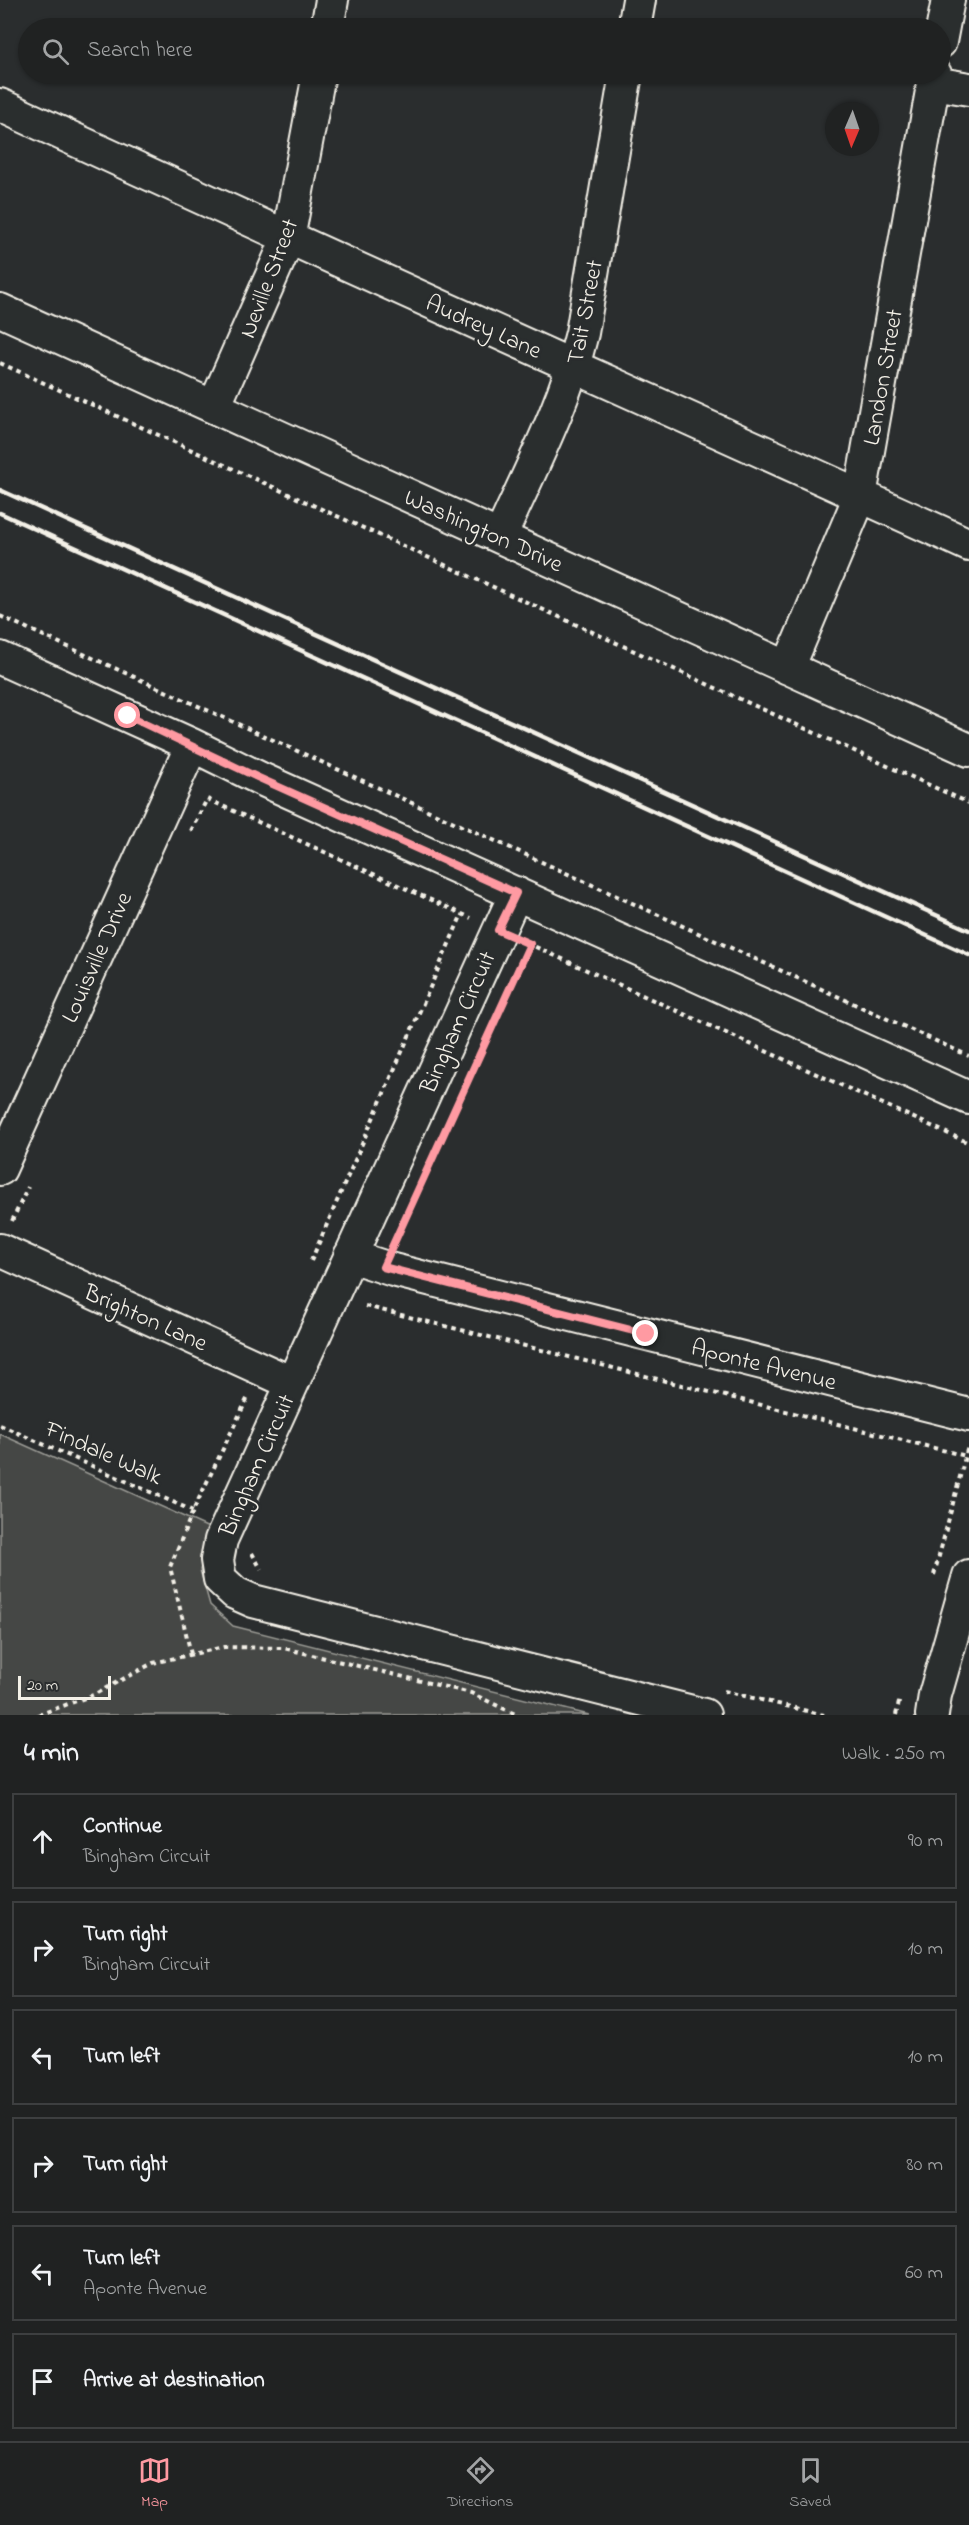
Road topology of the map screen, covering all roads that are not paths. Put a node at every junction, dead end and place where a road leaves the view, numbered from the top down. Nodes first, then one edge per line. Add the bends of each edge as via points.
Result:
1 (332, 0) edge
2 (639, 0) edge
3 (948, 0) edge
4 (329, 18) edge
5 (636, 18) edge
6 (945, 18) edge
7 (951, 83) edge
8 (317, 84) edge
9 (624, 84) edge
10 (933, 84) edge
11 (969, 89) edge
12 (0, 105) edge
13 (288, 239) junction
14 (0, 310) edge
15 (574, 365) junction
16 (214, 407) junction
17 (860, 496) junction
18 (500, 537) junction
19 (969, 545) edge
20 (0, 658) edge
21 (788, 668) junction
22 (192, 745) junction
23 (969, 750) edge
24 (516, 893) junction
25 (969, 1098) edge
26 (0, 1168) edge
27 (4, 1240) edge
28 (350, 1256) junction
29 (292, 1383) junction
30 (969, 1415) edge
31 (969, 1576) edge
32 (713, 1702) edge
33 (932, 1715) edge

1 - 4 street
2 - 5 street
3 - 6 street
7 - 11 street
8 - 13 street, Neville Street
9 - 15 street, Tait Street
10 - 17 street, Landon Street
12 - 13 street, Audrey Lane
13 - 15 street, Audrey Lane
13 - 16 street, Neville Street
14 - 16 street, Washington Drive
15 - 17 street, Audrey Lane
15 - 18 street, Tait Street
16 - 18 street, Washington Drive
17 - 19 street, Audrey Lane
17 - 21 street, Landon Street
18 - 21 street, Washington Drive
20 - 22 street
21 - 23 street, Washington Drive
22 - 24 street
22 - 26 street, Louisville Drive
24 - 25 street
24 - 28 street, Bingham Circuit
27 - 29 street, Brighton Lane
28 - 29 street, Bingham Circuit
28 - 30 street, Aponte Avenue
29 - 32 street, Bingham Circuit via 221,1540 217,1560 220,1579 235,1593 253,1601
31 - 33 street

